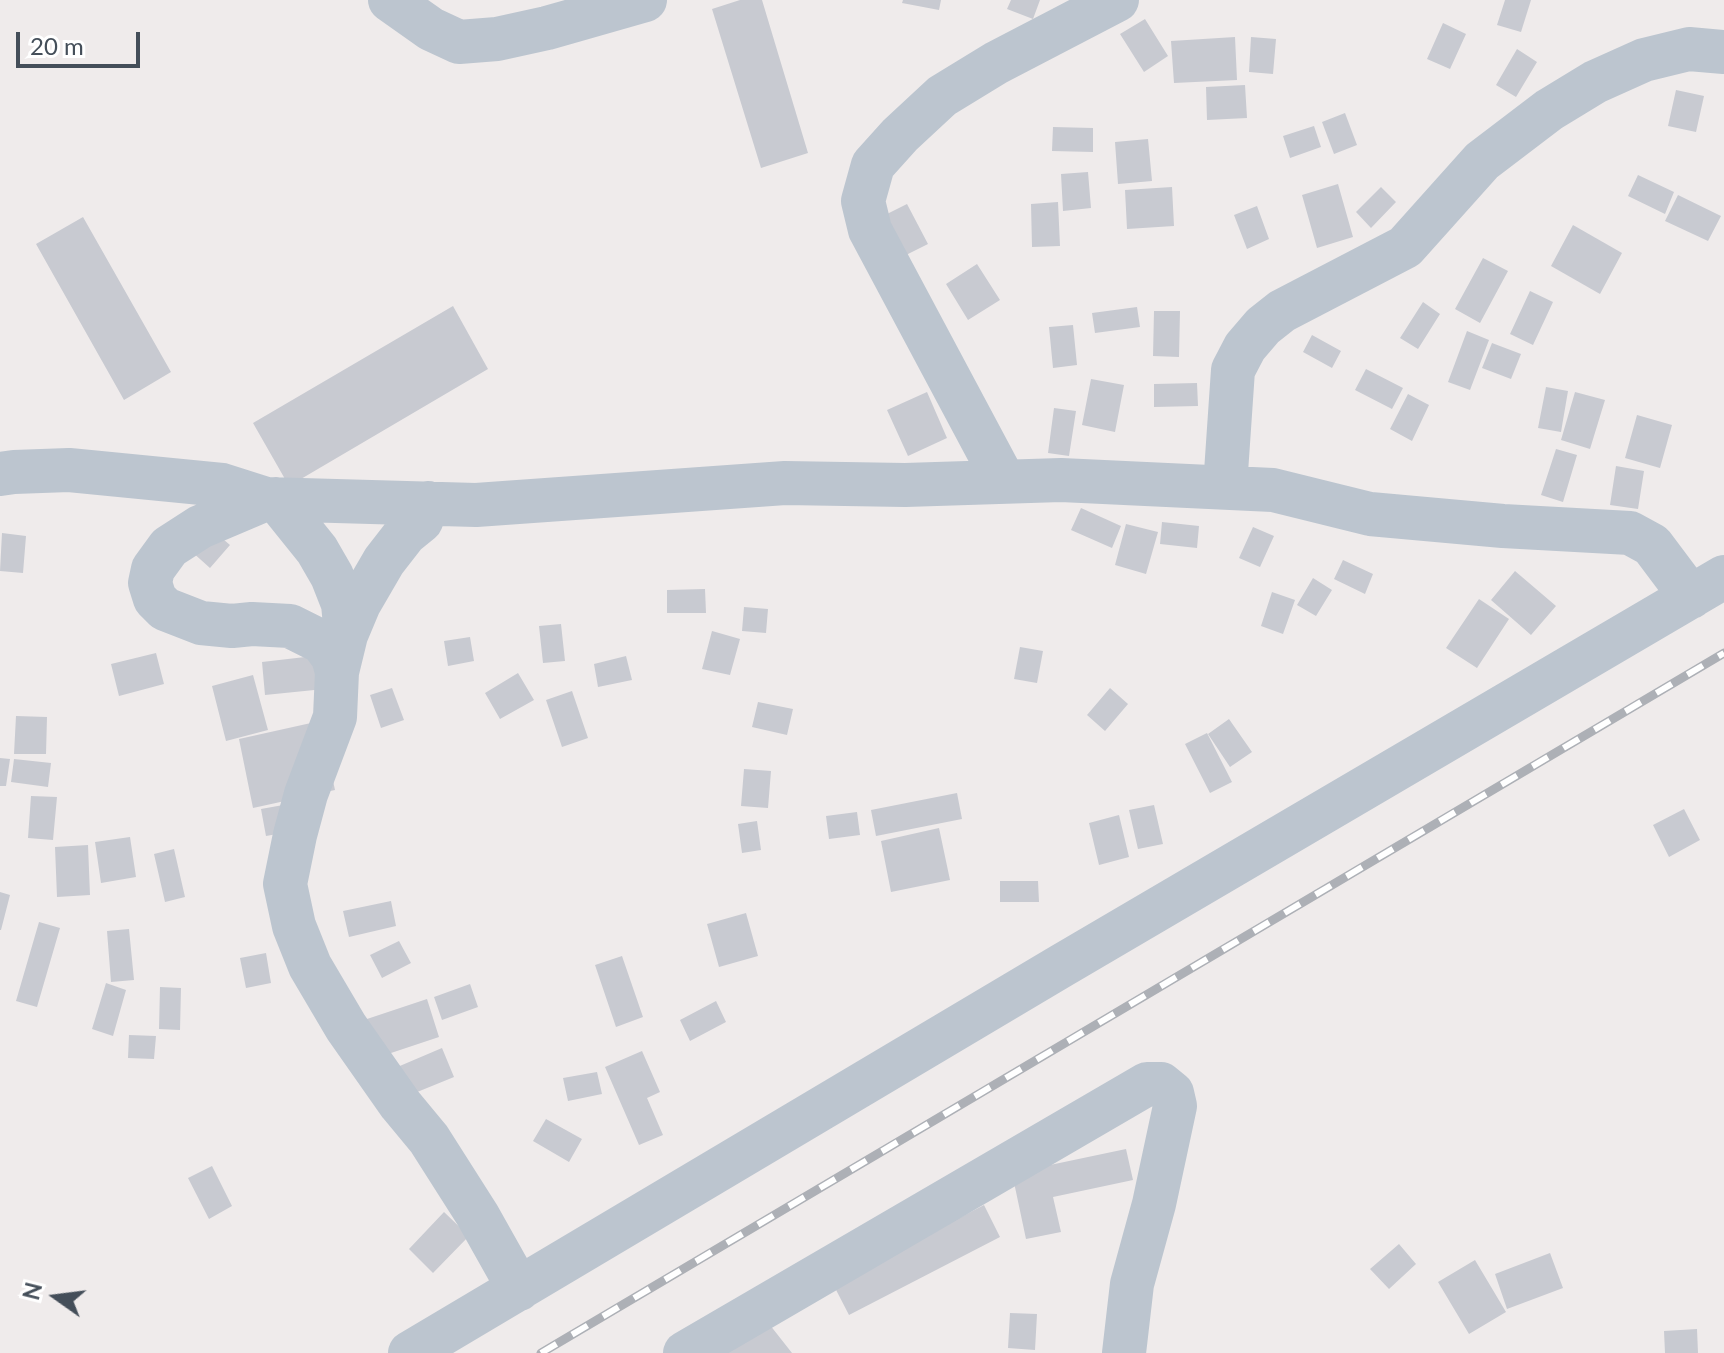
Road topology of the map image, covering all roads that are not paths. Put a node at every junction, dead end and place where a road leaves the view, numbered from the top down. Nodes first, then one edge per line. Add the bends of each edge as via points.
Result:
1 (390, 0) edge
2 (645, 0) edge
3 (1117, 0) edge
4 (1724, 52) edge
5 (5, 470) edge
6 (1004, 481) junction
7 (1225, 487) junction
8 (271, 499) junction
9 (428, 503) junction
10 (1707, 587) edge
11 (342, 654) junction
12 (519, 1289) junction
13 (410, 1353) edge
14 (685, 1353) edge
15 (1124, 1353) edge

1 - 2 street via 459,42 547,28
3 - 6 street via 942,96 873,165 863,201 870,230
4 - 7 street via 1689,49 1644,60 1595,82 1482,161 1405,247 1263,326 1233,370
5 - 8 street via 69,470 222,485
6 - 7 street
6 - 9 street via 785,483 476,505
7 - 10 street via 1273,490 1370,514 1630,533
8 - 9 street
8 - 11 street via 317,550 332,576 343,604
8 - 11 street via 200,527 169,547 153,569 155,599 165,609 201,623 290,626 322,642 333,657
9 - 11 street via 421,521 384,561 359,604
10 - 12 street
11 - 12 street via 335,717 306,794 285,884 294,926 310,966 346,1027 429,1139
12 - 13 street
14 - 15 street via 1147,1084 1161,1084 1172,1093 1175,1106 1132,1284

